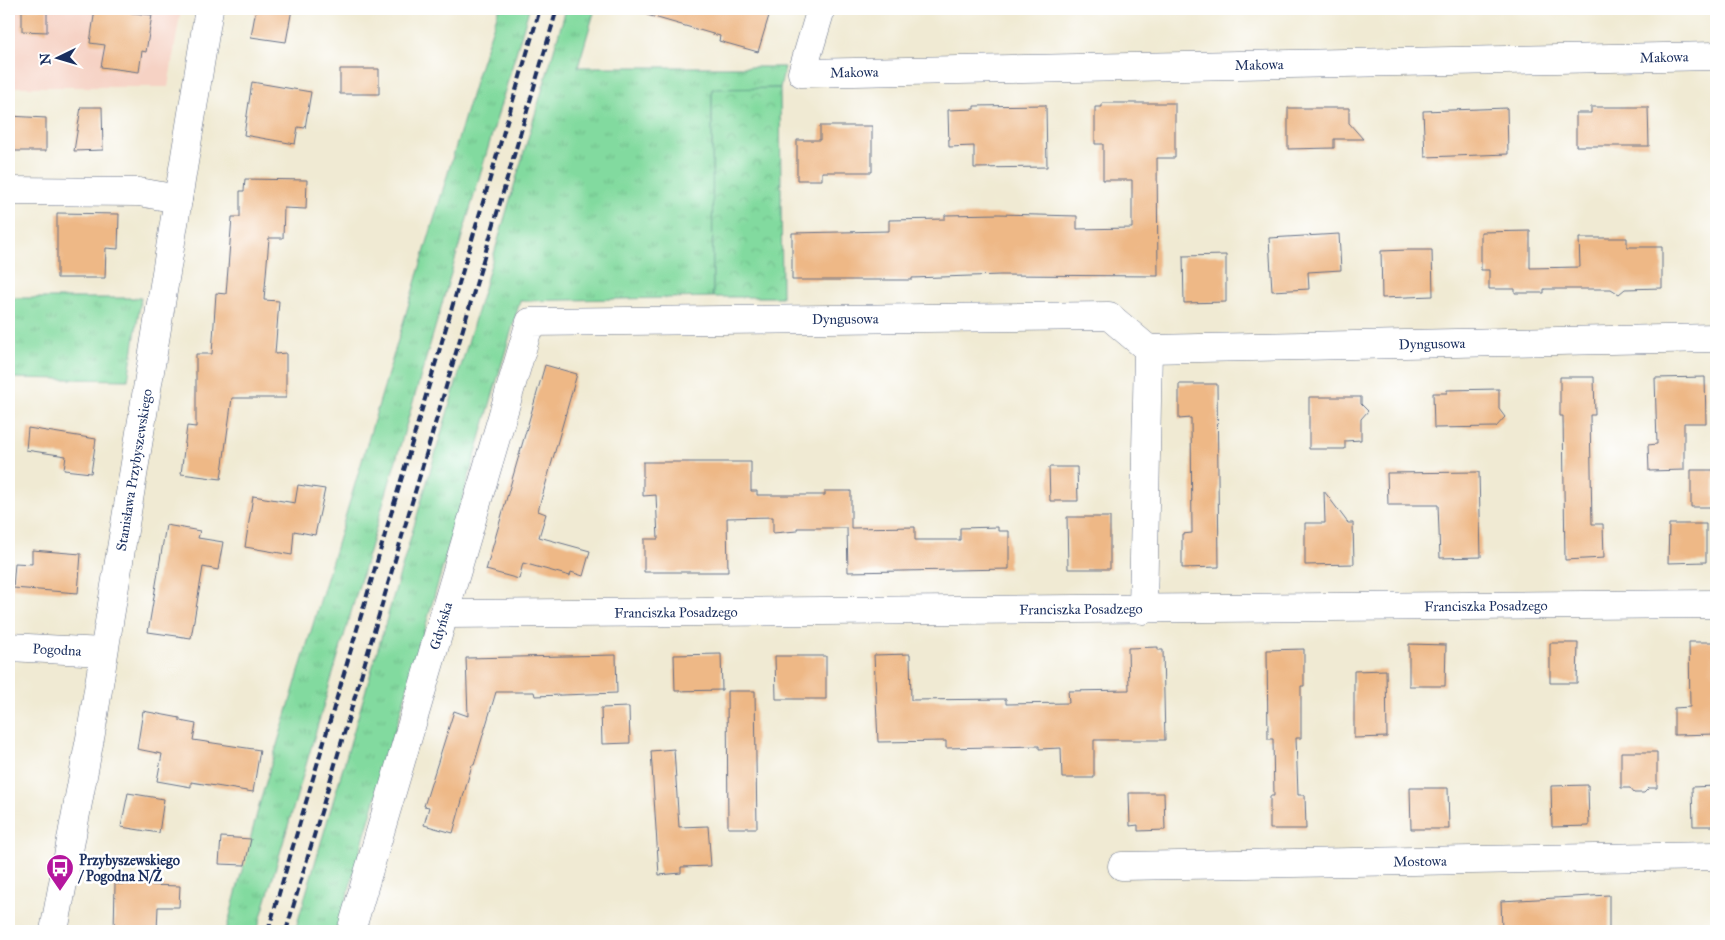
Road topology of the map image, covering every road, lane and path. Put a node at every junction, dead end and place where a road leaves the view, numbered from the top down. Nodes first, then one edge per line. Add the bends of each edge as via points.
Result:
1 (209, 9) edge
2 (821, 9) edge
3 (1716, 56) edge
4 (9, 191) edge
5 (178, 199) junction
6 (530, 322) joint
7 (1716, 338) edge
8 (1148, 349) junction
9 (1716, 604) edge
10 (1143, 610) junction
11 (445, 614) junction
12 (9, 647) edge
13 (103, 652) junction
14 (1716, 856) edge
15 (1122, 866) dead end
16 (54, 931) edge
17 (351, 931) edge

1 - 5 street, Stanisława Przybyszewskiego
2 - 3 street, Makowa via 802,73
4 - 5 street via 139,192
5 - 13 street, Stanisława Przybyszewskiego
6 - 8 street, Dyngusowa via 1109,316
6 - 11 street, Gdyńska
7 - 8 street, Dyngusowa
8 - 10 street
9 - 10 street, Franciszka Posadzego
10 - 11 street, Franciszka Posadzego
11 - 17 street, Gdyńska
12 - 13 street, Pogodna
13 - 16 street, Stanisława Przybyszewskiego
14 - 15 street, Mostowa

